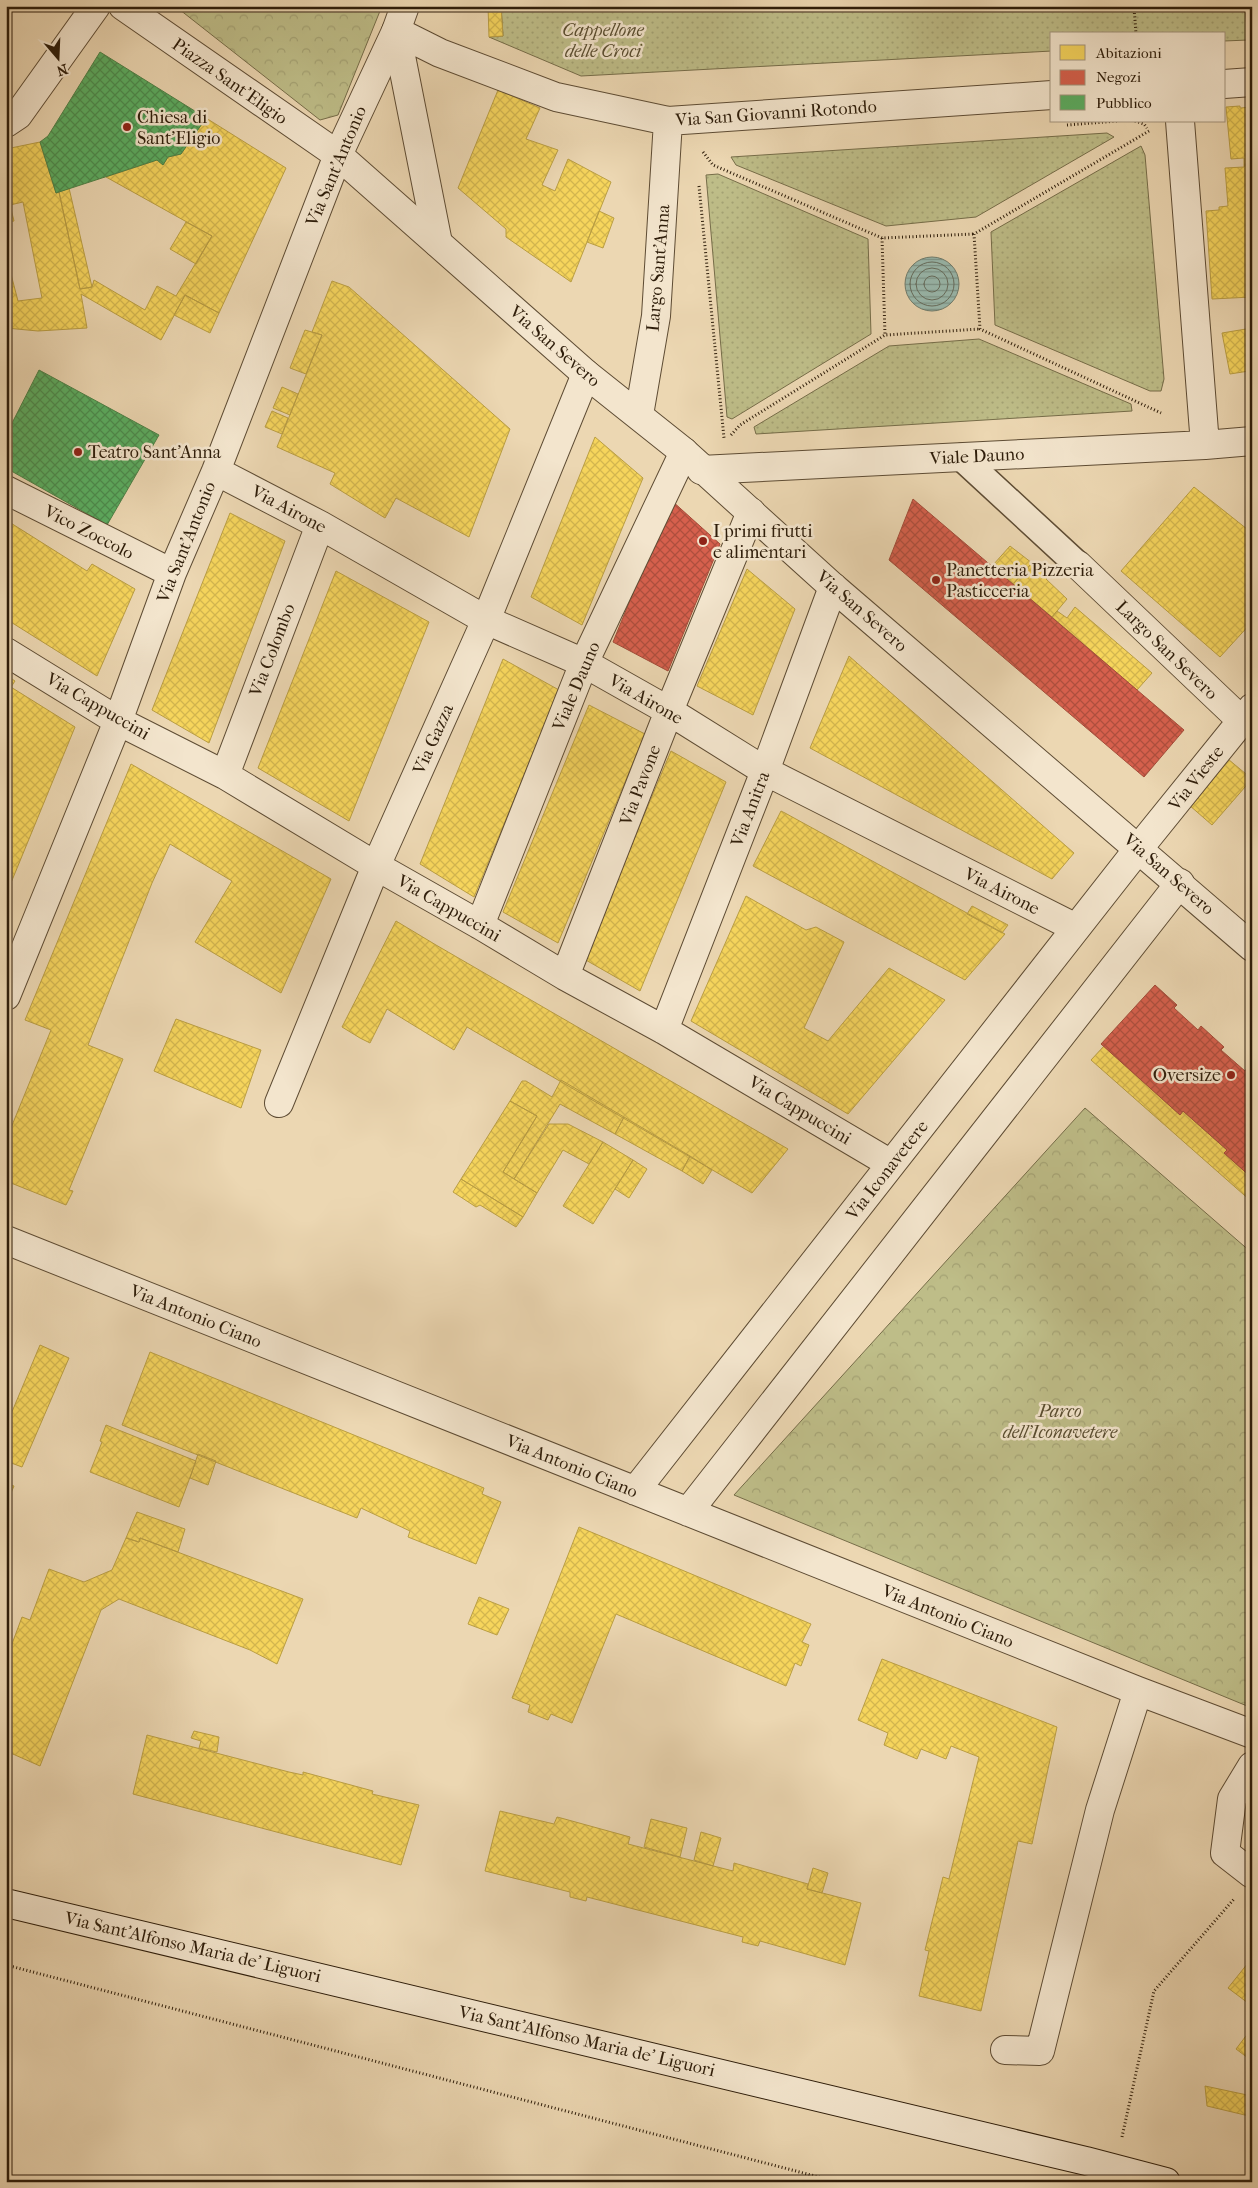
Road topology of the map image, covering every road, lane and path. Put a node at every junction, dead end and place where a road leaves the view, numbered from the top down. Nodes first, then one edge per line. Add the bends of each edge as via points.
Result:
1 (96, 6) edge
2 (123, 6) edge
3 (405, 6) edge
4 (1134, 6) edge
5 (396, 32) junction
6 (1136, 32) edge
7 (1252, 82) edge
8 (1226, 84) edge
9 (1050, 96) edge
10 (668, 121) junction
11 (1102, 122) edge
12 (1180, 122) edge
13 (6, 123) edge
14 (1058, 125) dead end
15 (1149, 131) dead end
16 (710, 149) dead end
17 (703, 152) junction
18 (338, 155) junction
19 (700, 156) dead end
20 (698, 180) dead end
21 (974, 234) junction
22 (882, 238) junction
23 (438, 243) junction
24 (980, 329) junction
25 (885, 335) junction
26 (586, 374) junction
27 (639, 415) junction
28 (1157, 419) dead end
29 (1252, 441) edge
30 (1205, 445) junction
31 (961, 457) junction
32 (692, 460) junction
33 (216, 471) junction
34 (6, 490) edge
35 (751, 512) junction
36 (320, 525) junction
37 (1078, 565) joint
38 (172, 573) junction
39 (833, 587) junction
40 (486, 620) junction
41 (6, 652) edge
42 (584, 663) junction
43 (669, 711) junction
44 (1246, 714) edge
45 (118, 721) junction
46 (764, 771) junction
47 (225, 775) junction
48 (1139, 848) junction
49 (376, 866) junction
50 (1180, 883) junction
51 (480, 924) junction
52 (1076, 928) junction
53 (1252, 946) edge
54 (565, 976) junction
55 (6, 996) edge
56 (664, 1030) junction
57 (278, 1102) dead end
58 (891, 1164) junction
59 (6, 1240) edge
60 (635, 1491) junction
61 (688, 1512) junction
62 (1138, 1691) junction
63 (1252, 1734) edge
64 (1252, 1766) edge
65 (1245, 1883) edge
66 (6, 1903) edge
67 (6, 1965) edge
68 (1005, 2050) dead end
69 (1115, 2169) junction
70 (838, 2182) edge
71 (1166, 2182) edge

1 - 13 street via 18,115
2 - 18 street, Piazza Sant'Eligio
3 - 5 street, Via Sant'Antonio
4 - 6 path
5 - 10 street, Via San Giovanni Rotondo via 440,53 556,97
5 - 18 street, Via Sant'Antonio
5 - 23 street
7 - 8 street
9 - 10 street, Via San Giovanni Rotondo
10 - 27 street, Largo Sant'Anna via 656,316
11 - 14 path
12 - 30 street
15 - 21 path
16 - 17 path
17 - 19 path
17 - 22 path via 714,165
18 - 23 street, Via San Severo
18 - 33 street, Via Sant'Antonio
20 - 25 path via 725,442 740,425
21 - 22 path
21 - 24 path
22 - 25 path
23 - 26 street, Via San Severo
24 - 25 path
24 - 28 path via 1166,416
26 - 27 street, Via San Severo
26 - 40 street, Via Gazza
27 - 32 street, Via San Severo
29 - 30 street, Viale Dauno
30 - 31 street, Viale Dauno
31 - 32 street, Viale Dauno
31 - 37 street, Largo San Severo
32 - 35 street, Via San Severo
32 - 42 street, Viale Dauno
33 - 36 street, Via Airone
33 - 38 street, Via Sant'Antonio
34 - 38 street, Vico Zoccolo
35 - 39 street, Via San Severo
35 - 43 street, Via Pavone
36 - 40 street, Via Airone
36 - 47 street, Via Colombo
37 - 44 street, Largo San Severo
38 - 45 street, Via Sant'Antonio
39 - 46 street, Via Anitra
39 - 48 street, Via San Severo
40 - 42 street, Via Airone
40 - 49 street, Via Gazza
41 - 45 street, Via Cappuccini
42 - 43 street, Via Airone
42 - 51 street, Viale Dauno
43 - 46 street, Via Airone
43 - 54 street, Via Pavone
44 - 48 street, Via Vieste
45 - 47 street, Via Cappuccini
45 - 55 street, Via Sant'Antonio
46 - 52 street, Via Airone
46 - 56 street, Via Anitra
47 - 49 street, Via Cappuccini
48 - 50 street, Via San Severo
48 - 52 street, Via Iconavetere
49 - 51 street, Via Cappuccini
49 - 57 street, Via Gazza
50 - 53 street, Via San Severo
50 - 61 street
51 - 54 street, Via Cappuccini
52 - 58 street, Via Iconavetere
54 - 56 street, Via Cappuccini
56 - 58 street, Via Cappuccini
58 - 60 street, Via Iconavetere
59 - 60 street, Via Antonio Ciano
60 - 61 street, Via Antonio Ciano
61 - 62 street, Via Antonio Ciano
62 - 63 street, Via Antonio Ciano
62 - 68 street via 1100,1810 1040,2051
64 - 65 street via 1232,1798 1225,1853
65 - 69 path via 1154,1991
66 - 69 street, Via Sant'Alfonso Maria de' Liguori
67 - 70 path
69 - 71 street, Via Sant'Alfonso Maria de' Liguori

